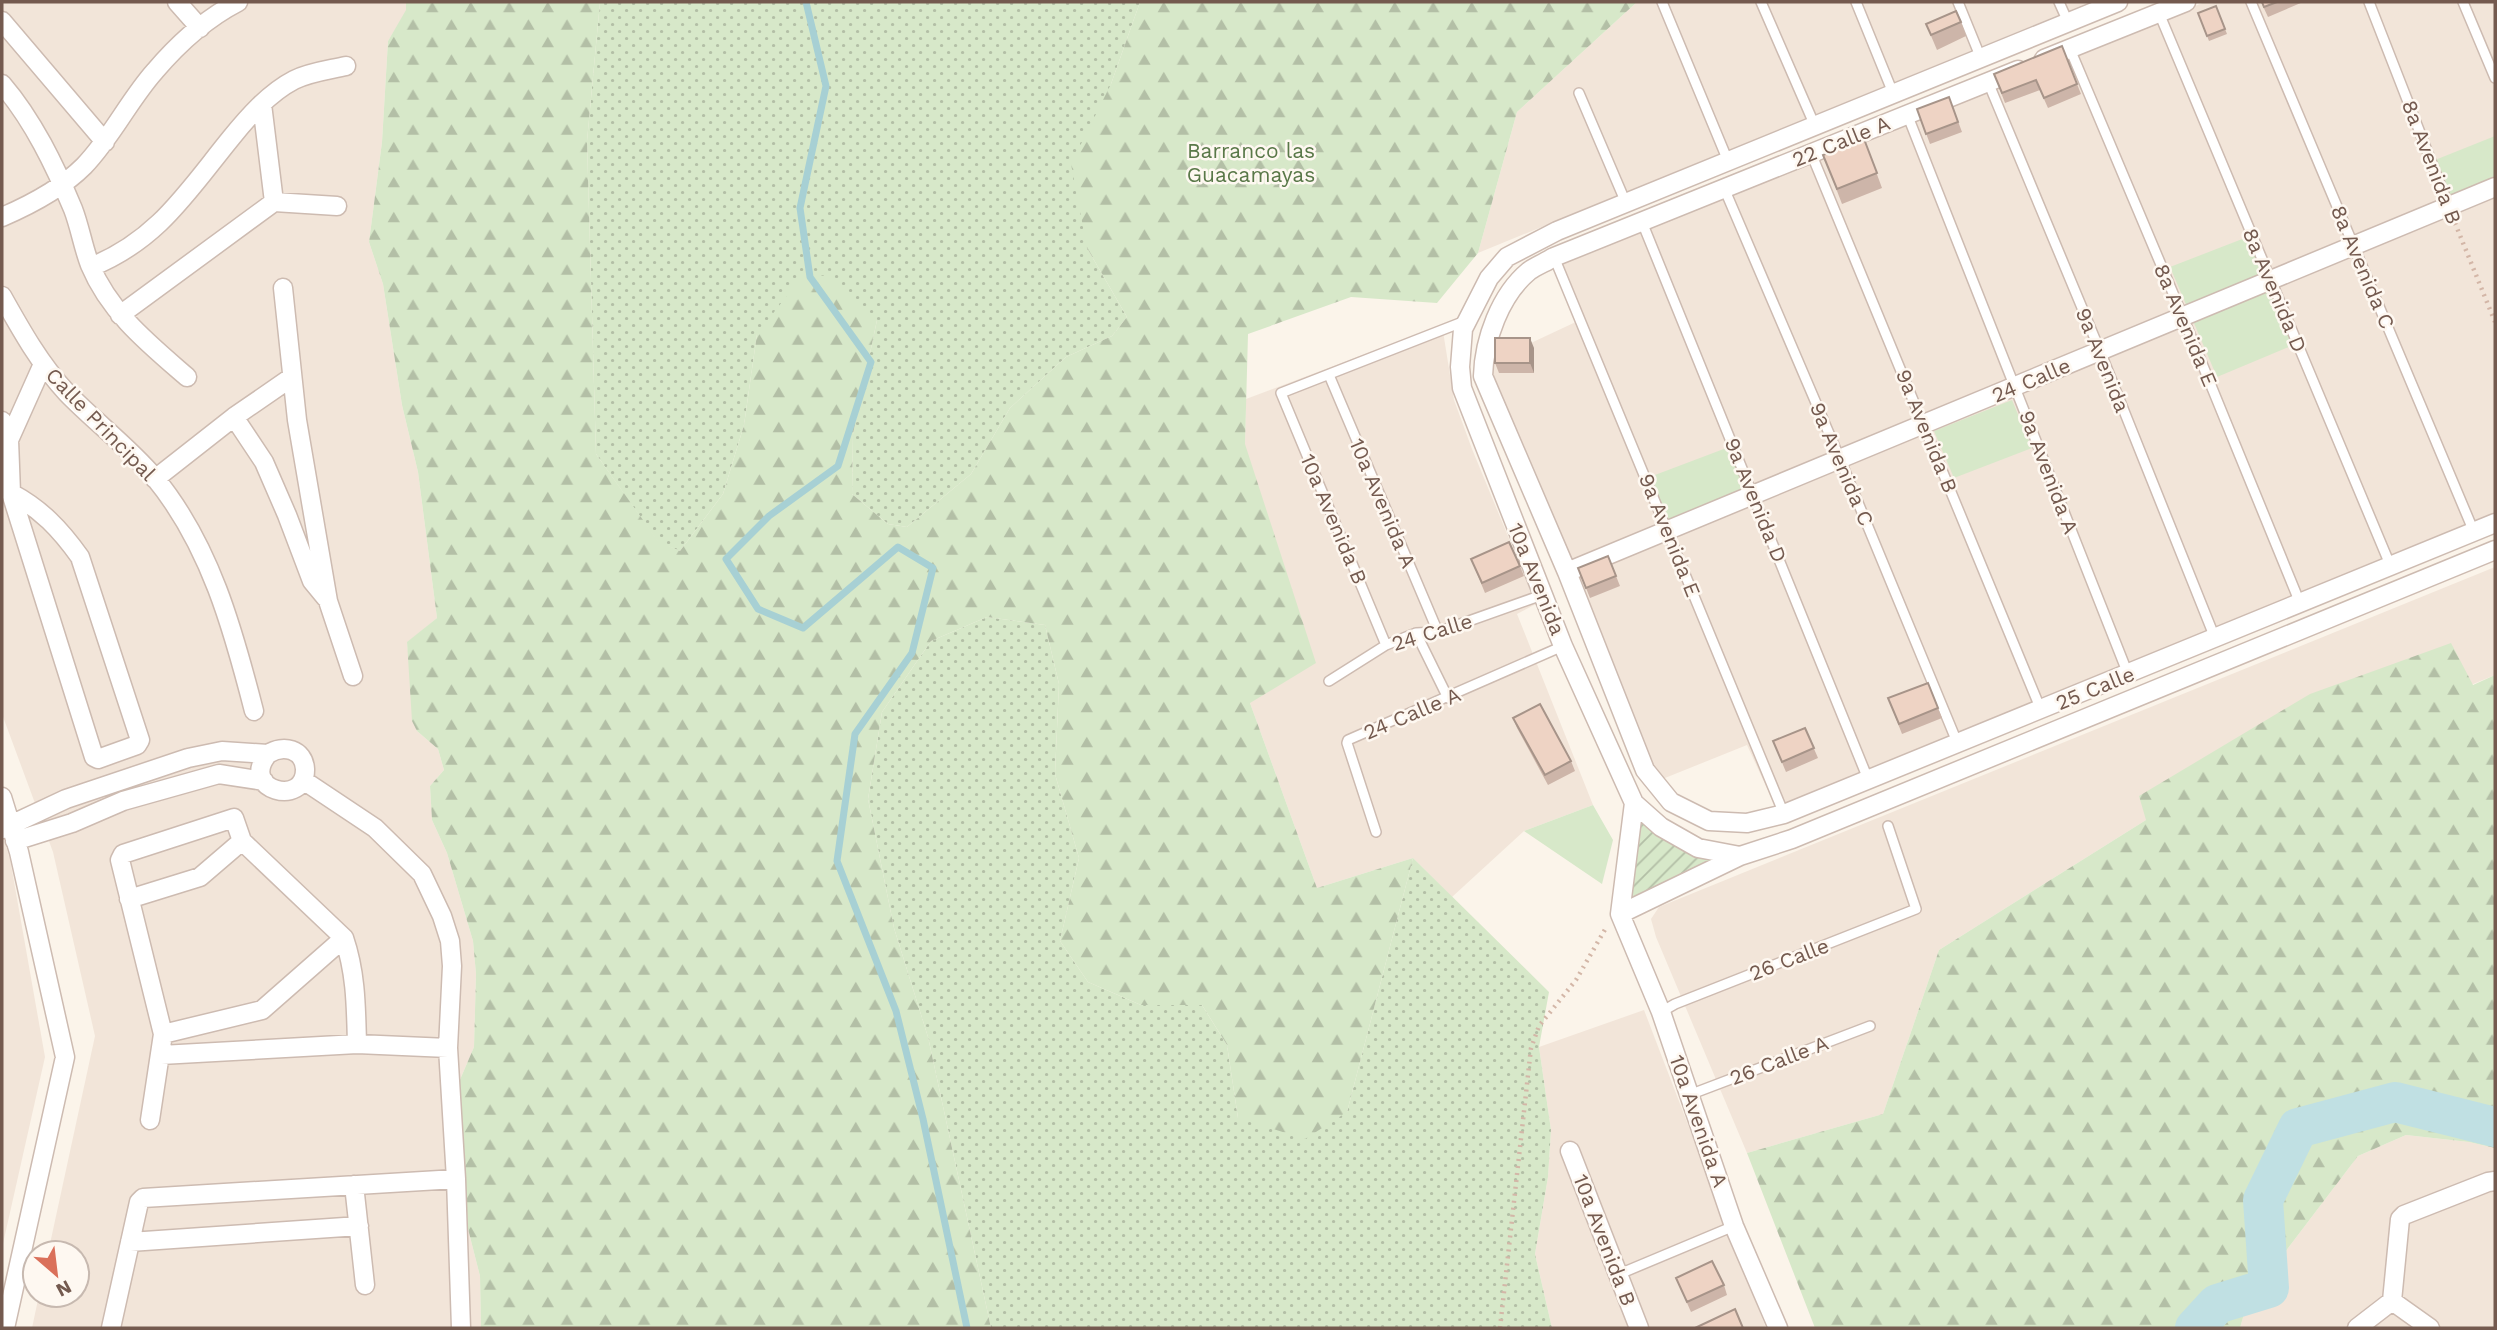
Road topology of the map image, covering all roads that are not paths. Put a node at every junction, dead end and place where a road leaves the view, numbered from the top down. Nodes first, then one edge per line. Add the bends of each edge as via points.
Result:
1 (177, 2) edge
2 (235, 2) edge
3 (1662, 2) edge
4 (1761, 2) edge
5 (1856, 2) edge
6 (1958, 2) edge
7 (2059, 2) edge
8 (2118, 2) edge
9 (2186, 2) edge
10 (2251, 2) edge
11 (2368, 2) edge
12 (2463, 2) edge
13 (2159, 12) junction
14 (2, 21) edge
15 (2068, 22) junction
16 (200, 28) junction
17 (2070, 48) junction
18 (1980, 57) junction
19 (346, 66) dead end
20 (2495, 78) edge
21 (1988, 82) junction
22 (2, 85) edge
23 (1579, 93) dead end
24 (1893, 93) junction
25 (262, 104) junction
26 (1907, 114) junction
27 (1815, 126) junction
28 (105, 142) junction
29 (1811, 153) junction
30 (1728, 162) junction
31 (61, 184) junction
32 (2495, 187) edge
33 (1724, 188) junction
34 (274, 202) junction
35 (1626, 203) junction
36 (337, 206) dead end
37 (2449, 206) junction
38 (2, 217) edge
39 (1642, 222) junction
40 (2354, 246) junction
41 (1507, 257) junction
42 (1554, 257) junction
43 (91, 267) junction
44 (1529, 271) junction
45 (2272, 280) junction
46 (283, 288) dead end
47 (2, 296) edge
48 (1507, 297) joint
49 (1476, 303) joint
50 (120, 315) junction
51 (2183, 317) junction
52 (1467, 321) junction
53 (2100, 351) junction
54 (43, 364) junction
55 (1329, 375) junction
56 (187, 377) dead end
57 (292, 377) junction
58 (2016, 386) junction
59 (234, 417) junction
60 (2, 421) edge
61 (1925, 424) junction
62 (9, 440) junction
63 (1840, 459) junction
64 (155, 479) junction
65 (11, 494) junction
66 (1754, 494) junction
67 (2495, 523) edge
68 (1668, 531) junction
69 (2474, 532) junction
70 (2495, 550) edge
71 (2391, 567) junction
72 (1567, 572) junction
73 (1542, 595) junction
74 (328, 601) junction
75 (2300, 603) junction
76 (1437, 632) junction
77 (1416, 634) junction
78 (2215, 638) junction
79 (1386, 645) junction
80 (1563, 646) junction
81 (2128, 674) junction
82 (352, 676) dead end
83 (1329, 681) dead end
84 (1448, 698) junction
85 (2041, 710) junction
86 (254, 711) dead end
87 (1957, 742) junction
88 (268, 754) junction
89 (1900, 766) junction
90 (1868, 779) junction
91 (303, 780) junction
92 (264, 781) junction
93 (1910, 790) junction
94 (2, 797) edge
95 (1634, 803) junction
96 (1690, 813) joint
97 (1784, 814) junction
98 (1888, 826) dead end
99 (1376, 832) dead end
100 (1673, 834) joint
101 (12, 837) edge
102 (242, 841) junction
103 (1740, 856) junction
104 (129, 899) junction
105 (1620, 914) junction
106 (344, 938) junction
107 (1661, 1012) junction
108 (1870, 1026) dead end
109 (163, 1034) junction
110 (357, 1044) junction
111 (448, 1048) junction
112 (160, 1055) junction
113 (1689, 1095) junction
114 (150, 1120) dead end
115 (1570, 1151) dead end
116 (456, 1179) junction
117 (2495, 1181) edge
118 (354, 1185) junction
119 (359, 1226) junction
120 (1734, 1226) junction
121 (130, 1242) junction
122 (1617, 1275) junction
123 (365, 1285) dead end
124 (2392, 1301) junction
125 (5, 1328) edge
126 (111, 1328) edge
127 (461, 1328) edge
128 (1639, 1328) edge
129 (1778, 1328) edge
130 (2357, 1328) edge
131 (2430, 1328) edge

1 - 16 street
2 - 16 street
3 - 30 lane
4 - 27 lane
5 - 24 lane
6 - 18 lane
7 - 15 lane
8 - 15 street, 22 Calle A
9 - 13 street, 22 Calle A
10 - 40 lane, 8a Avenida C
11 - 37 lane, 8a Avenida B
12 - 20 lane
13 - 17 street, 22 Calle A
13 - 45 lane, 8a Avenida D
14 - 28 street
15 - 18 street, 22 Calle A
16 - 28 street via 154,72
17 - 21 street, 22 Calle A
17 - 51 lane, 8a Avenida E
18 - 24 street, 22 Calle A
19 - 25 street via 292,81
21 - 26 street, 22 Calle A
21 - 53 lane, 9a Avenida
22 - 31 street via 29,119
23 - 35 lane
24 - 27 street, 22 Calle A
25 - 34 street
25 - 43 street via 152,232 117,257
26 - 29 street, 22 Calle A
26 - 58 lane, 9a Avenida A
27 - 30 street, 22 Calle A
28 - 31 street
29 - 33 street, 22 Calle A
29 - 61 lane, 9a Avenida B
30 - 35 street, 22 Calle A
31 - 38 street
31 - 43 street
32 - 37 street, 24 Calle
33 - 39 street, 22 Calle A
33 - 63 lane, 9a Avenida C
34 - 36 street
34 - 50 street
35 - 41 street, 22 Calle A
37 - 40 street, 24 Calle
39 - 42 street, 22 Calle A
39 - 66 lane, 9a Avenida D
40 - 45 street, 24 Calle
40 - 69 lane, 8a Avenida C
41 - 44 street
41 - 49 street, 22 Calle A
42 - 44 street, 22 Calle A
42 - 68 lane, 9a Avenida E
43 - 50 street
44 - 48 street, 22 Calle A
45 - 51 street, 24 Calle
45 - 71 lane, 8a Avenida D
46 - 57 street
47 - 54 street, Calle Principal
48 - 72 street, 10a Avenida via 1491,328 1483,376
49 - 52 street, 10a Avenida
50 - 56 street
51 - 53 street, 24 Calle
51 - 75 lane, 8a Avenida E
52 - 55 lane
52 - 73 street, 10a Avenida via 1460,367 1462,388
53 - 58 street, 24 Calle
53 - 78 lane, 9a Avenida
54 - 62 street
54 - 64 street, Calle Principal
55 - 76 lane, 10a Avenida A
55 - 79 lane, 10a Avenida B via 1281,393
57 - 59 street
57 - 74 street
58 - 61 street, 24 Calle
58 - 81 lane, 9a Avenida A
59 - 64 street
59 - 74 street via 264,462 312,582
60 - 62 street
61 - 63 street, 24 Calle
61 - 85 lane, 9a Avenida B
62 - 65 street
63 - 66 street, 24 Calle
63 - 87 lane, 9a Avenida C
64 - 86 street, Calle Principal via 212,572
65 - 65 street via 46,516 80,556 139,743 98,760 93,757
66 - 68 street, 24 Calle
66 - 90 lane, 9a Avenida D
67 - 69 street, 25 Calle
68 - 72 street, 24 Calle
68 - 97 lane, 9a Avenida E
69 - 71 street, 25 Calle
70 - 93 street, 25 Calle
71 - 75 street, 25 Calle
72 - 96 street, 10a Avenida via 1645,771 1671,802
73 - 76 lane, 24 Calle
73 - 80 street, 10a Avenida
74 - 82 street
75 - 78 street, 25 Calle
76 - 77 lane, 24 Calle
77 - 79 lane, 24 Calle
77 - 84 lane
78 - 81 street, 25 Calle
79 - 83 lane, 24 Calle
80 - 84 lane, 24 Calle A
80 - 95 street, 10a Avenida
81 - 85 street, 25 Calle
84 - 99 lane, 24 Calle A via 1348,742
85 - 87 street, 25 Calle
87 - 89 street, 25 Calle
88 - 91 street via 282,748 296,752 304,765
88 - 92 street via 261,766
88 - 101 street via 222,751 188,758 66,799
89 - 90 street, 25 Calle
89 - 93 street
90 - 97 street, 25 Calle
91 - 92 street via 280,792
91 - 111 street via 375,828 422,874 450,941
92 - 101 street via 219,774 123,801 72,823
93 - 103 street, 25 Calle
94 - 101 street
95 - 100 street, 10a Avenida
95 - 105 street
96 - 97 street, 25 Calle via 1709,821 1746,823
98 - 107 lane, 26 Calle via 1917,907
100 - 103 street, 25 Calle via 1698,848
101 - 125 street via 65,1057
102 - 104 street via 200,877
102 - 104 street via 234,818 123,854
102 - 106 street
103 - 105 street, 25 Calle
104 - 109 street
105 - 107 street, 10a Avenida A
106 - 109 street via 265,1008
106 - 110 street via 355,987
107 - 113 street, 10a Avenida A
108 - 113 lane, 26 Calle A
109 - 112 street
110 - 111 street
110 - 112 street
111 - 116 street
112 - 114 street
113 - 120 street, 10a Avenida A
115 - 122 street, 10a Avenida B
116 - 118 street
116 - 127 street
117 - 124 street via 2410,1211 2400,1219
118 - 119 street
118 - 121 street via 144,1198 139,1202
119 - 121 street
119 - 123 street
120 - 122 lane
120 - 129 street, 10a Avenida A
121 - 126 street
122 - 128 street, 10a Avenida B
124 - 130 street
124 - 131 street

